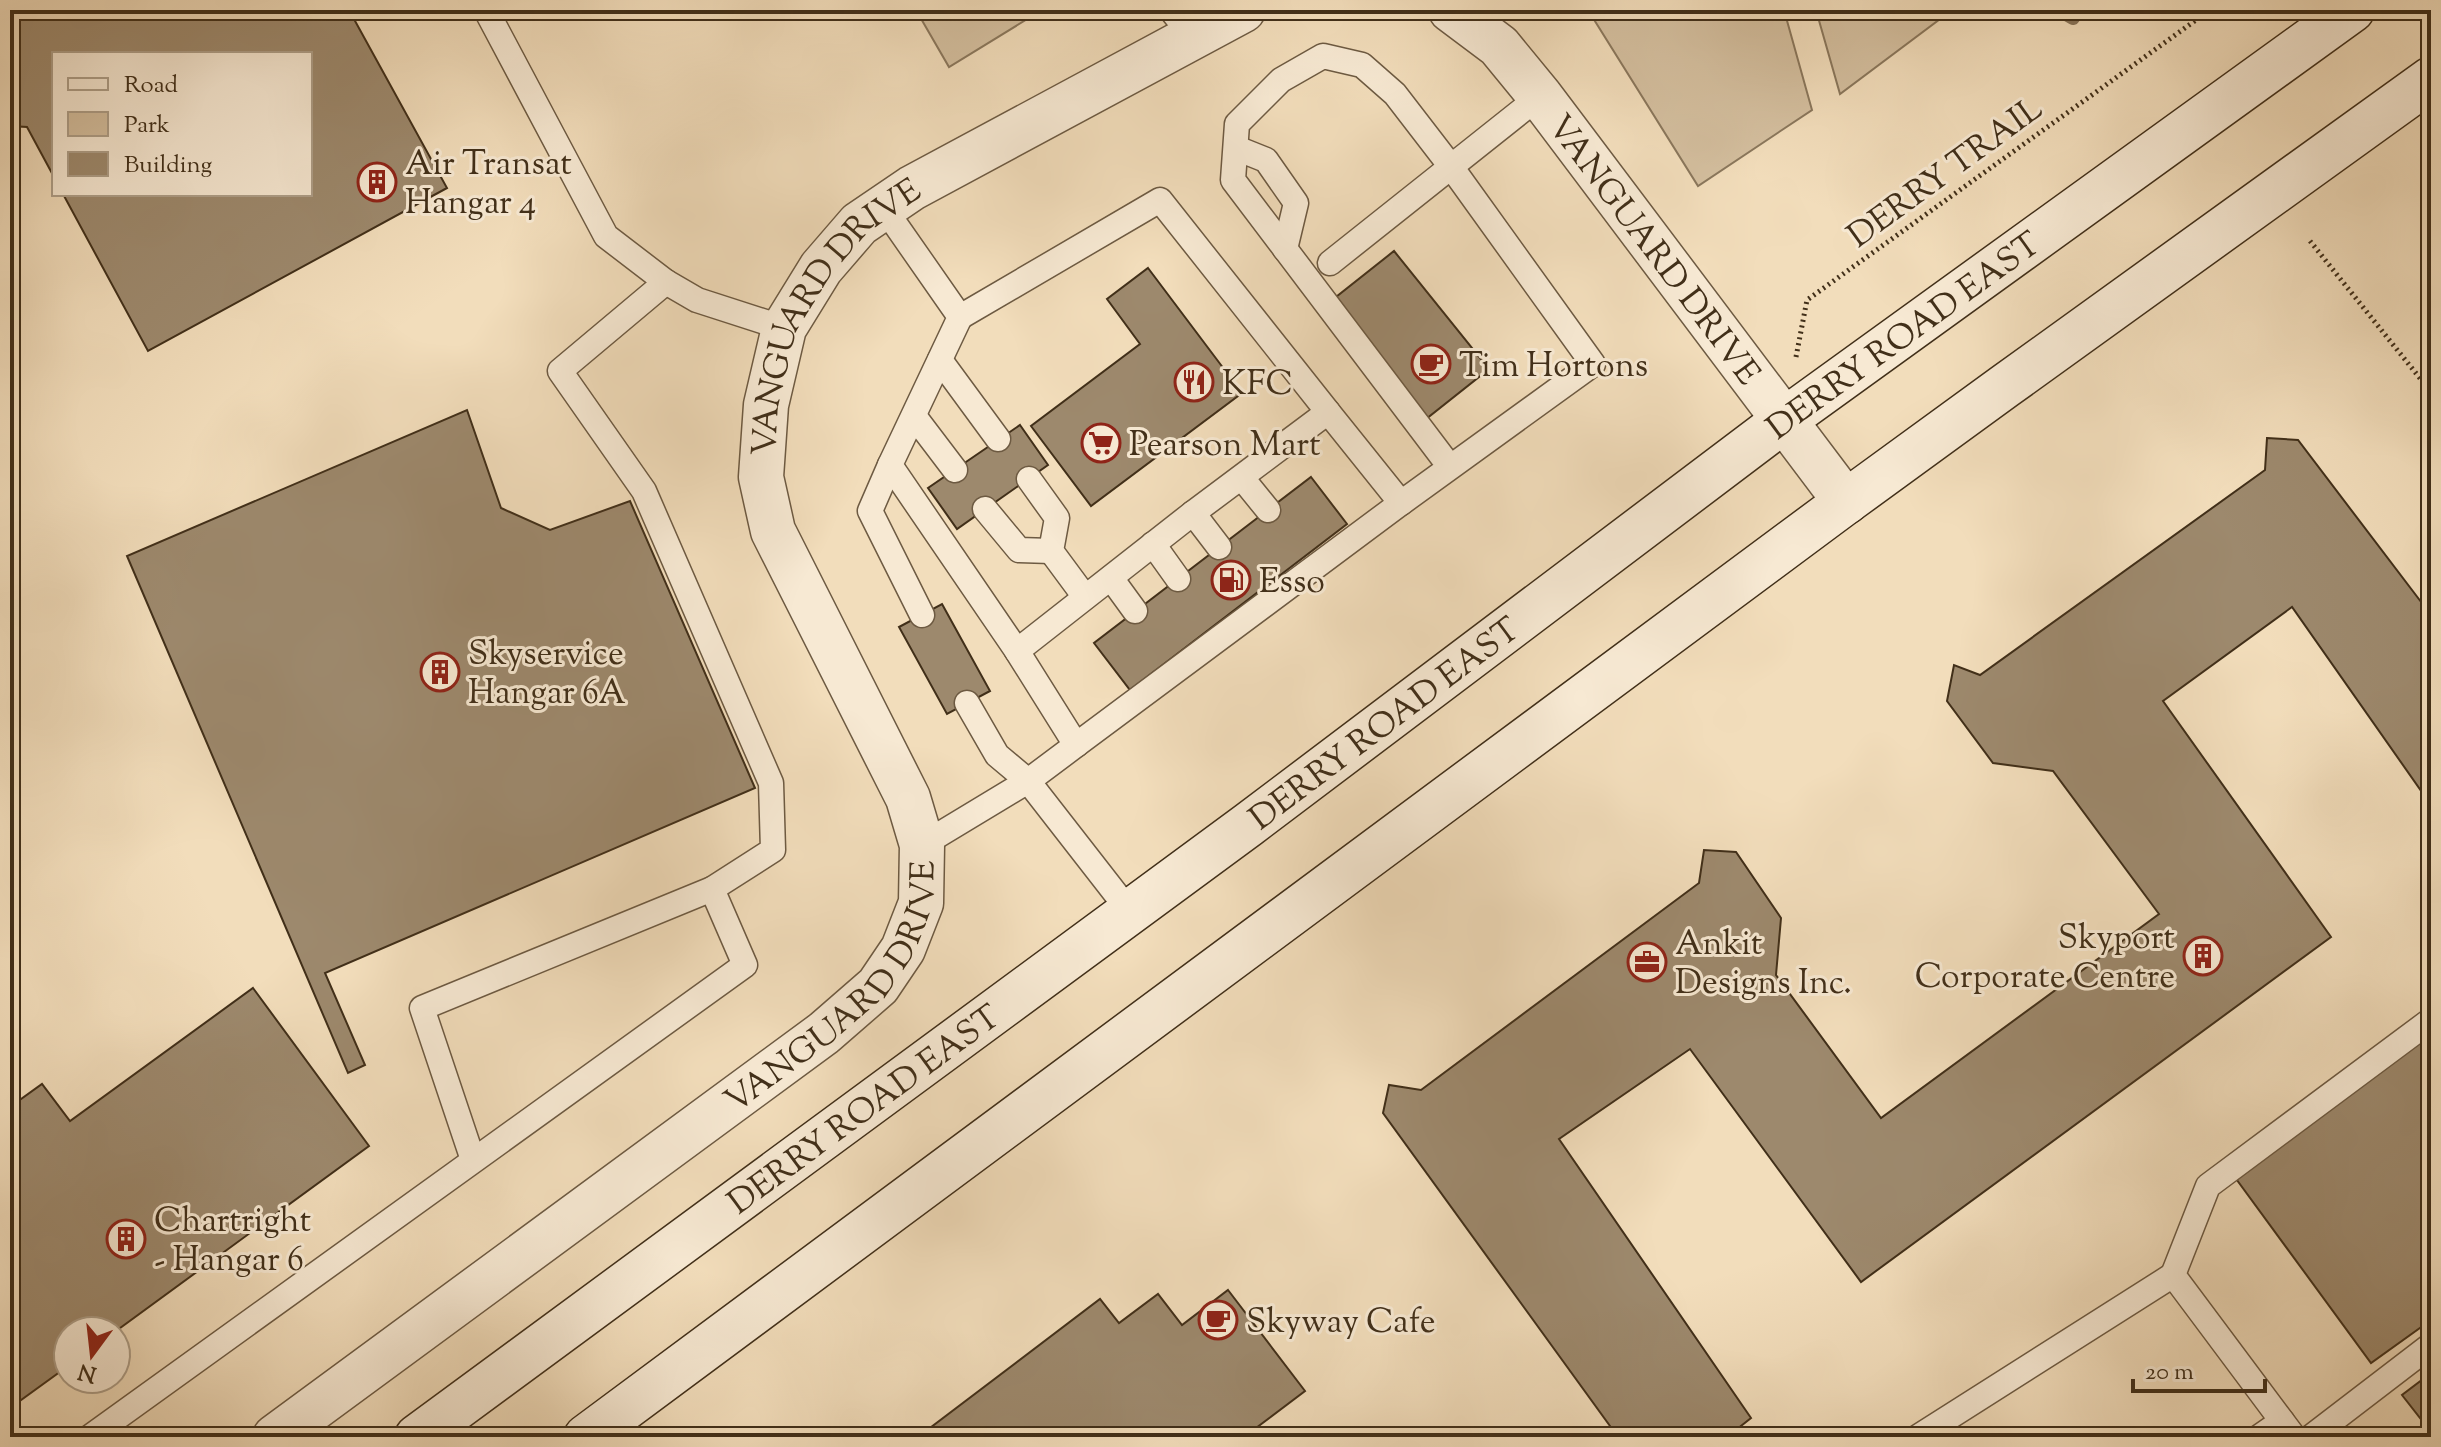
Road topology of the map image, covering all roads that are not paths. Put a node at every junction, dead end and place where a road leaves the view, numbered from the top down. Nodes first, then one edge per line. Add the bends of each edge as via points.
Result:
1 (486, 10) edge
2 (1243, 10) edge
3 (1451, 10) edge
4 (2352, 10) edge
5 (1182, 23) edge
6 (2431, 79) edge
7 (1540, 96) junction
8 (1236, 148) junction
9 (1452, 168) junction
10 (884, 208) junction
11 (1285, 249) junction
12 (1330, 263) dead end
13 (666, 282) junction
14 (960, 317) junction
15 (784, 328) junction
16 (940, 360) junction
17 (1328, 412) junction
18 (914, 416) junction
19 (1783, 421) junction
20 (998, 439) dead end
21 (890, 465) junction
22 (1450, 467) junction
23 (955, 470) dead end
24 (1242, 478) junction
25 (1029, 479) dead end
26 (1846, 502) junction
27 (1401, 503) junction
28 (985, 509) dead end
29 (1268, 510) dead end
30 (1193, 513) junction
31 (1153, 544) junction
32 (1219, 547) dead end
33 (1051, 551) junction
34 (1111, 578) junction
35 (1178, 579) dead end
36 (1085, 597) junction
37 (1135, 611) dead end
38 (922, 615) dead end
39 (1017, 651) junction
40 (967, 703) dead end
41 (1076, 745) junction
42 (1028, 781) junction
43 (922, 845) junction
44 (712, 889) junction
45 (1130, 912) junction
46 (2431, 1020) edge
47 (473, 1160) junction
48 (2173, 1275) junction
49 (2431, 1345) edge
50 (2288, 1429) edge
51 (90, 1437) edge
52 (275, 1437) edge
53 (417, 1437) edge
54 (586, 1437) edge
55 (1918, 1437) edge
56 (2259, 1437) edge
57 (2311, 1437) edge

1 - 13 lane via 606,236
2 - 5 main road, VANGUARD DRIVE
3 - 7 main road, VANGUARD DRIVE via 1499,46
4 - 19 main road, DERRY ROAD EAST
5 - 10 main road, VANGUARD DRIVE
6 - 26 main road
7 - 9 lane
7 - 19 main road, VANGUARD DRIVE
8 - 9 lane via 1237,124 1281,80 1323,56 1362,65 1395,94
8 - 11 lane via 1233,180
8 - 11 lane via 1266,160 1296,203
9 - 12 lane
9 - 22 lane via 1593,364
10 - 14 lane
10 - 15 main road, VANGUARD DRIVE via 859,224 821,268
11 - 22 lane
13 - 15 lane via 697,300
13 - 44 lane via 560,371 644,491 771,783 773,850
14 - 16 lane
14 - 17 lane via 1160,200
15 - 43 main road, VANGUARD DRIVE via 766,405 761,477 773,531 908,798
16 - 18 lane
16 - 20 lane
17 - 24 lane
17 - 27 lane
18 - 21 lane
18 - 23 lane
19 - 26 main road, VANGUARD DRIVE
19 - 45 main road, DERRY ROAD EAST
21 - 38 lane via 870,511
21 - 39 lane
22 - 27 lane
24 - 29 lane
24 - 30 lane
25 - 33 lane via 1057,518
26 - 54 main road
27 - 41 lane via 1308,564
28 - 33 lane via 1019,550
30 - 31 lane
30 - 32 lane
31 - 34 lane
31 - 35 lane
33 - 36 lane
34 - 36 lane
34 - 37 lane
36 - 39 lane
39 - 41 lane
40 - 42 lane via 997,755
41 - 42 lane
42 - 43 lane
42 - 45 lane
43 - 52 main road, VANGUARD DRIVE via 921,903 903,949 878,986 824,1033
44 - 47 lane via 745,965
44 - 47 lane via 422,1008
45 - 53 main road, DERRY ROAD EAST
46 - 48 lane via 2208,1186
47 - 51 lane
48 - 50 lane
48 - 55 lane
49 - 57 lane
50 - 56 lane

